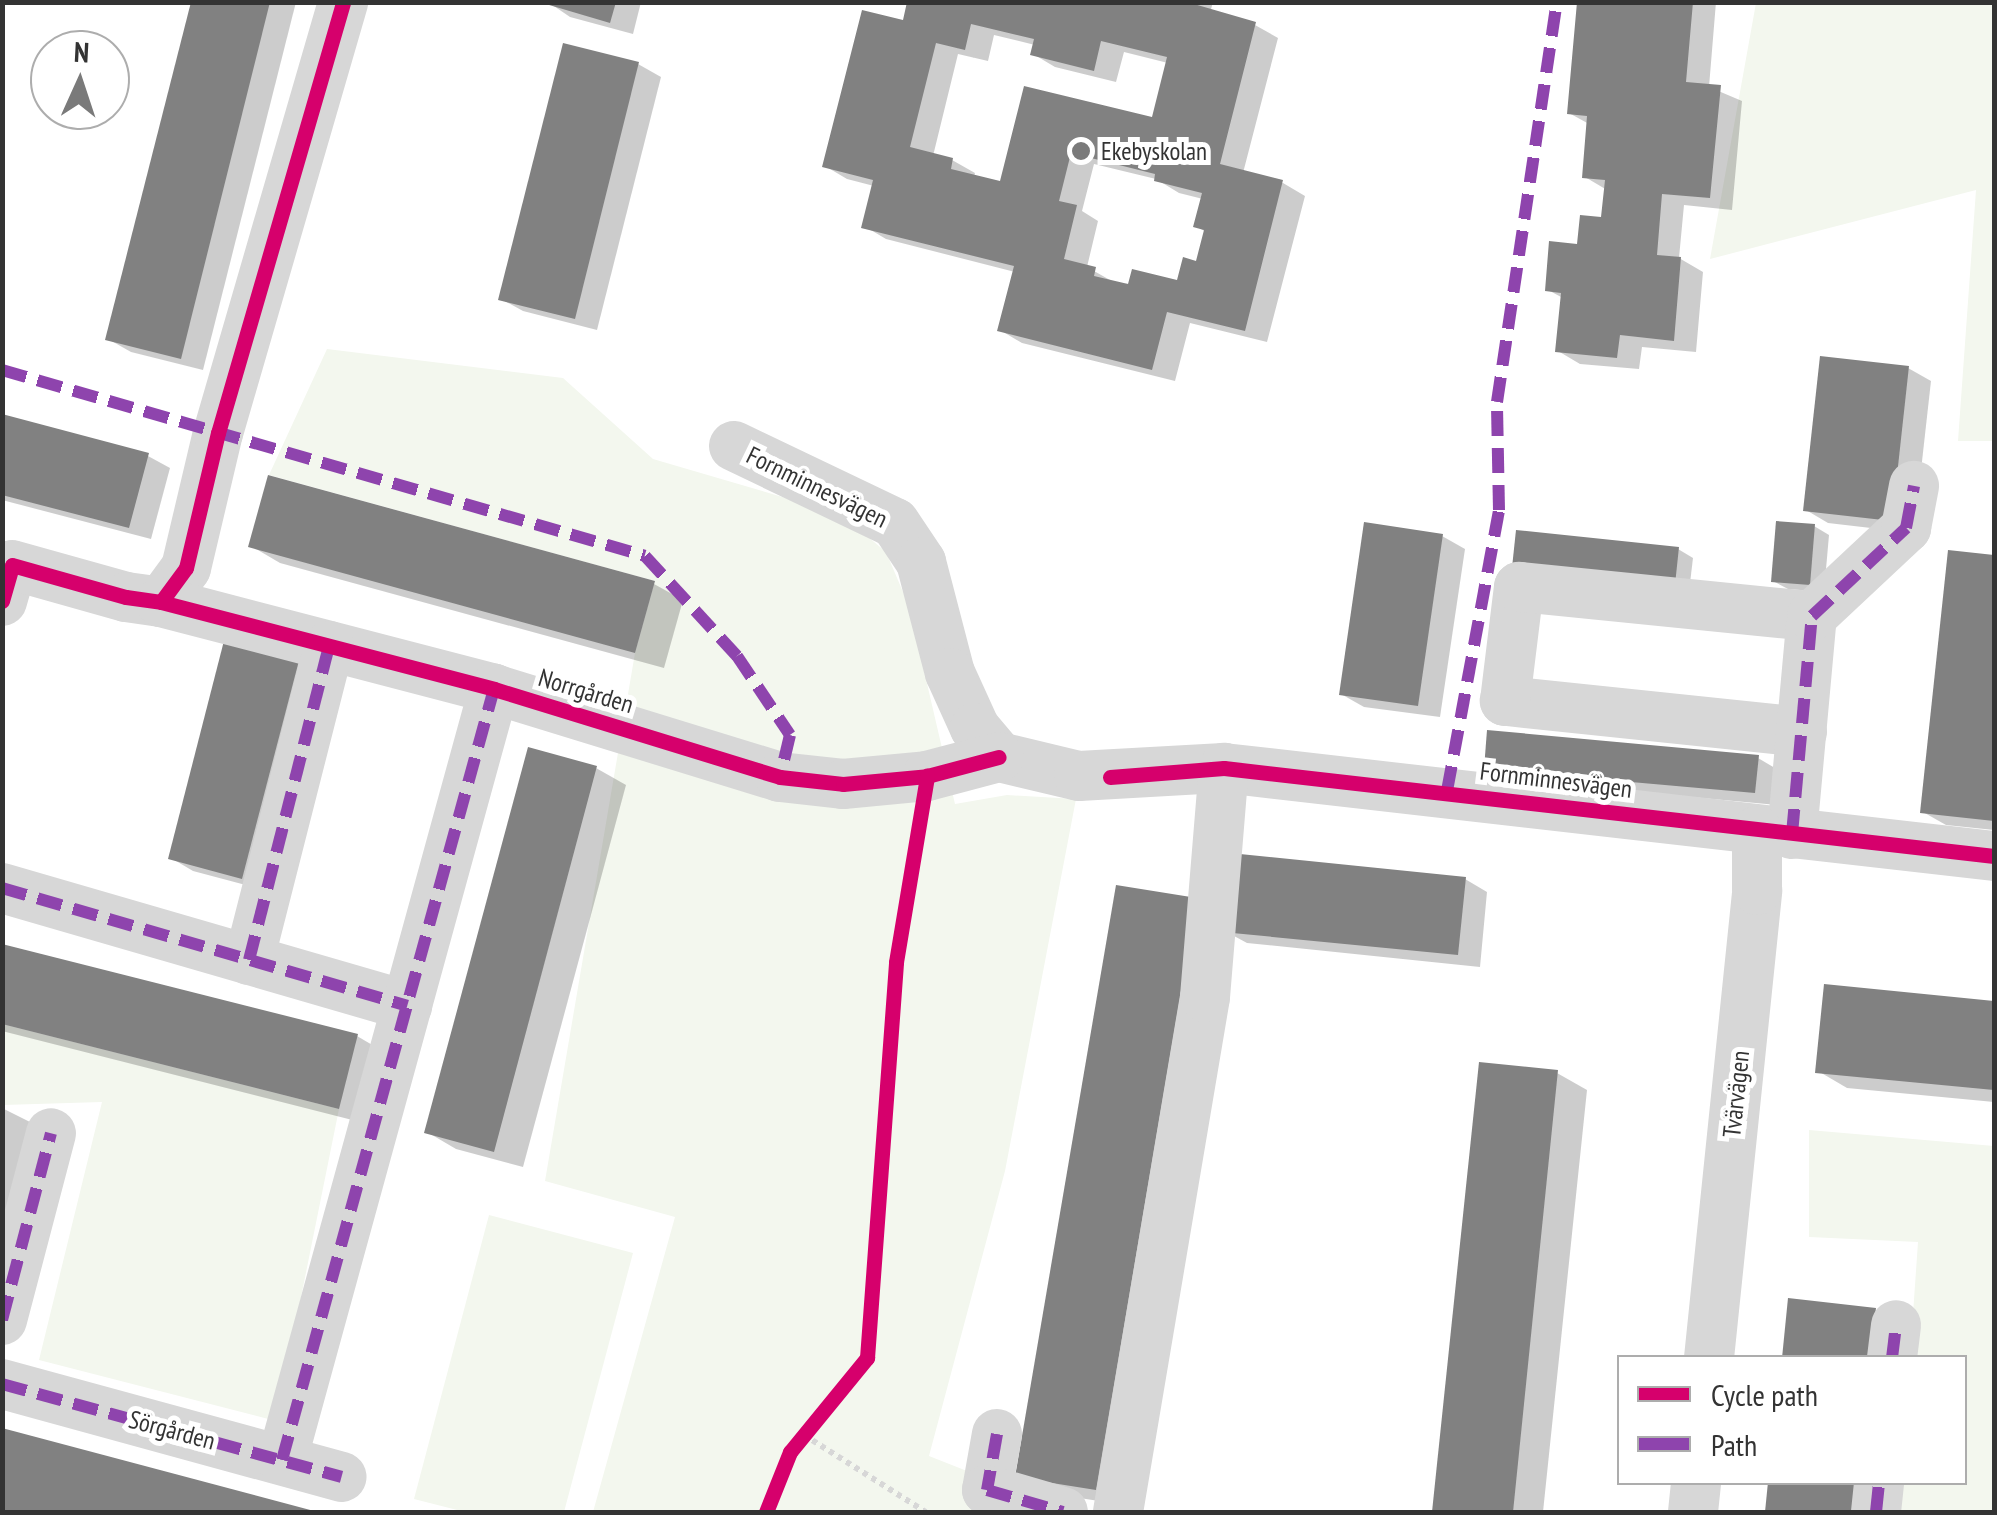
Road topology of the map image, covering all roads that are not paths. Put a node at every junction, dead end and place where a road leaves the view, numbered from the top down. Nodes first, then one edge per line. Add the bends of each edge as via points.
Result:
1 (343, 2) edge
2 (734, 446) dead end
3 (1914, 486) dead end
4 (6, 576) edge
5 (161, 602) junction
6 (1812, 616) junction
7 (329, 646) junction
8 (494, 689) junction
9 (1802, 732) junction
10 (999, 758) junction
11 (1224, 768) junction
12 (1774, 832) junction
13 (1994, 856) edge
14 (2, 888) edge
15 (249, 960) junction
16 (407, 1006) junction
17 (51, 1133) dead end
18 (2, 1320) edge
19 (1708, 1355) edge
20 (2, 1384) edge
21 (997, 1434) dead end
22 (282, 1460) junction
23 (342, 1477) dead end
24 (1696, 1485) edge
25 (1879, 1485) edge
26 (1063, 1512) edge
27 (1118, 1512) edge
28 (1692, 1512) edge
29 (1876, 1512) edge

1 - 5 street via 218,433 186,568
2 - 10 street, Fornminnesvägen via 895,523 921,562 950,673 975,728
3 - 6 street via 1906,528
4 - 5 street, Norrgården
5 - 7 street, Norrgården
6 - 9 street, Tvärvägen
6 - 9 street via 1519,587 1505,701
7 - 8 street, Norrgården
7 - 15 street
8 - 10 street, Norrgården via 780,777 843,784 927,776
8 - 16 street
9 - 12 street, Tvärvägen
10 - 11 street, Fornminnesvägen via 1080,776
11 - 12 street, Fornminnesvägen
11 - 27 street via 1205,998
12 - 13 street, Fornminnesvägen
12 - 19 street, Tvärvägen via 1756,890
14 - 15 street
15 - 16 street
16 - 22 street
17 - 18 street
20 - 22 street, Sörgården
21 - 26 street via 987,1490
22 - 23 street, Sörgården
24 - 28 street
25 - 29 street

